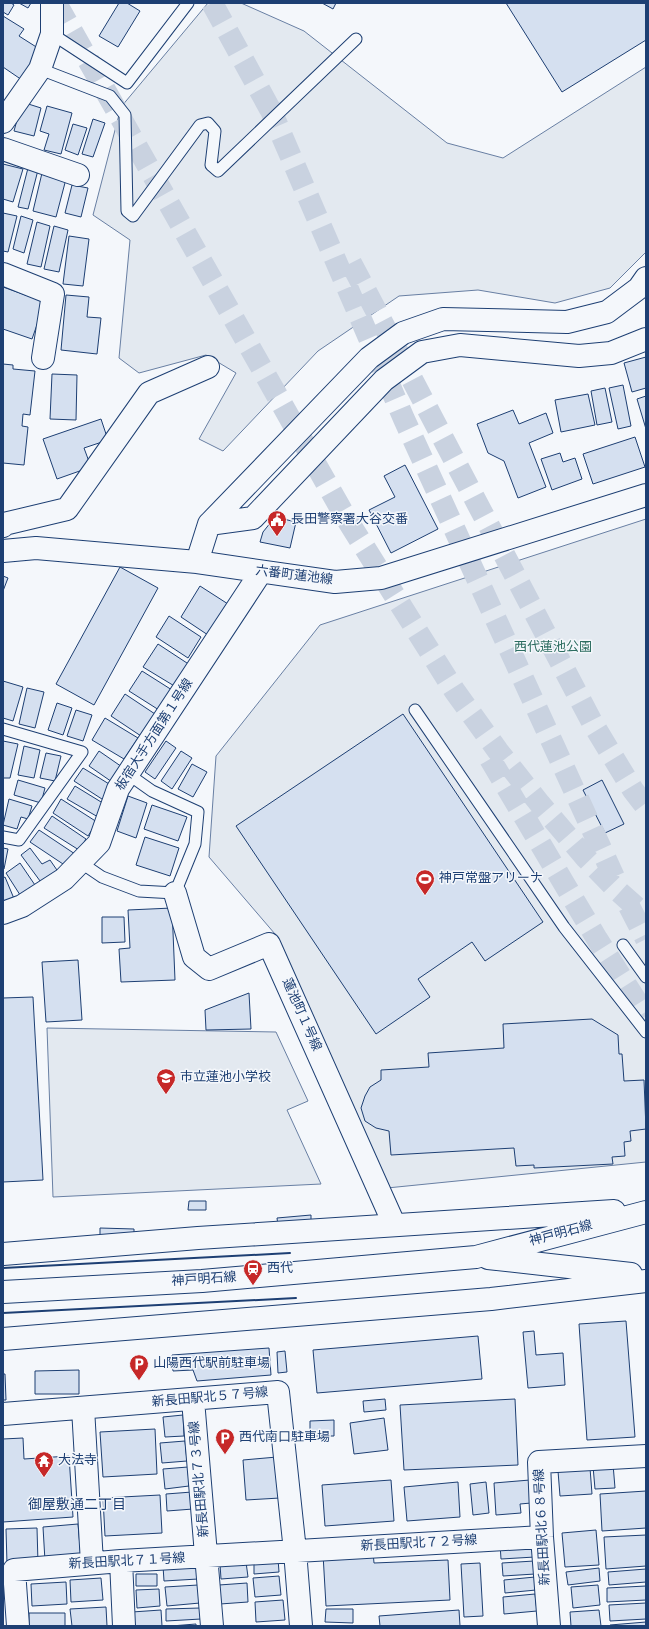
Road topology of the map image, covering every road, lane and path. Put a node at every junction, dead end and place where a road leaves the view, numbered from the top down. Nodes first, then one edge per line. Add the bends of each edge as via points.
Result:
1 (52, 3) edge
2 (188, 3) edge
3 (52, 34) junction
4 (356, 39) dead end
5 (40, 69) junction
6 (3, 122) edge
7 (3, 149) edge
8 (78, 175) dead end
9 (3, 274) edge
10 (646, 278) edge
11 (646, 339) edge
12 (43, 358) dead end
13 (208, 367) dead end
14 (646, 495) edge
15 (209, 524) junction
16 (3, 526) edge
17 (3, 551) edge
18 (197, 562) junction
19 (261, 572) junction
20 (415, 710) dead end
21 (3, 729) edge
22 (128, 774) junction
23 (3, 837) edge
24 (80, 862) junction
25 (175, 893) junction
26 (3, 913) edge
27 (623, 946) dead end
28 (646, 977) edge
29 (646, 1032) edge
30 (646, 1208) edge
31 (646, 1212) edge
32 (394, 1224) junction
33 (3, 1254) edge
34 (476, 1257) junction
35 (646, 1276) edge
36 (646, 1281) edge
37 (3, 1292) edge
38 (3, 1339) edge
39 (193, 1400) junction
40 (83, 1408) junction
41 (3, 1414) edge
42 (646, 1456) edge
43 (542, 1537) junction
44 (295, 1551) junction
45 (207, 1557) junction
46 (121, 1561) junction
47 (92, 1563) junction
48 (18, 1626) edge
49 (124, 1626) edge
50 (212, 1626) edge
51 (302, 1626) edge
52 (549, 1626) edge

1 - 3 street
2 - 3 lane via 127,84
3 - 5 street
4 - 5 lane via 218,171 211,165 215,131 208,123 200,125 133,216 126,211 125,115 110,96
5 - 6 street
7 - 8 street
9 - 12 street via 53,294
10 - 15 street via 639,288 607,312 567,322 443,319 403,333 369,358
11 - 15 street via 611,353 579,356 460,345 422,352 384,380 252,518
13 - 16 street via 149,393 67,509
14 - 19 street, 六番町蓮池線 via 381,578 335,582
15 - 18 street
17 - 18 street, 六番町蓮池線 via 36,548
18 - 19 street, 六番町蓮池線
19 - 22 street, 板宿大手方面第１号線
20 - 29 lane via 564,927
21 - 23 lane via 82,752 19,840
22 - 24 street, 板宿大手方面第１号線 via 118,789 99,843
22 - 25 lane via 152,791 198,812 195,844
24 - 25 lane via 102,877 140,891
24 - 26 street, 板宿大手方面第１号線 via 64,879 22,906
25 - 32 street, 蓮池町１号線 via 194,957 209,969 269,944
27 - 28 lane
30 - 32 street
31 - 34 street, 神戸明石線
32 - 33 street
34 - 35 street, 神戸明石線
34 - 37 street, 神戸明石線 via 202,1281
36 - 38 street via 491,1299
39 - 40 street, 新長田駅北５７号線
39 - 44 street, 新長田駅北５７号線 via 278,1392
39 - 45 street, 新長田駅北７３号線
40 - 41 street, 新長田駅北５７号線
40 - 47 street
42 - 43 street, 新長田駅北６８号線 via 539,1462
43 - 44 street, 新長田駅北７２号線
43 - 52 street, 新長田駅北６８号線
44 - 45 street, 新長田駅北７１号線
44 - 51 street, 新長田駅北５７号線
45 - 46 street, 新長田駅北７１号線
45 - 50 street, 新長田駅北７３号線
46 - 47 street, 新長田駅北７１号線
46 - 49 street
47 - 48 street, 新長田駅北７１号線 via 14,1570

